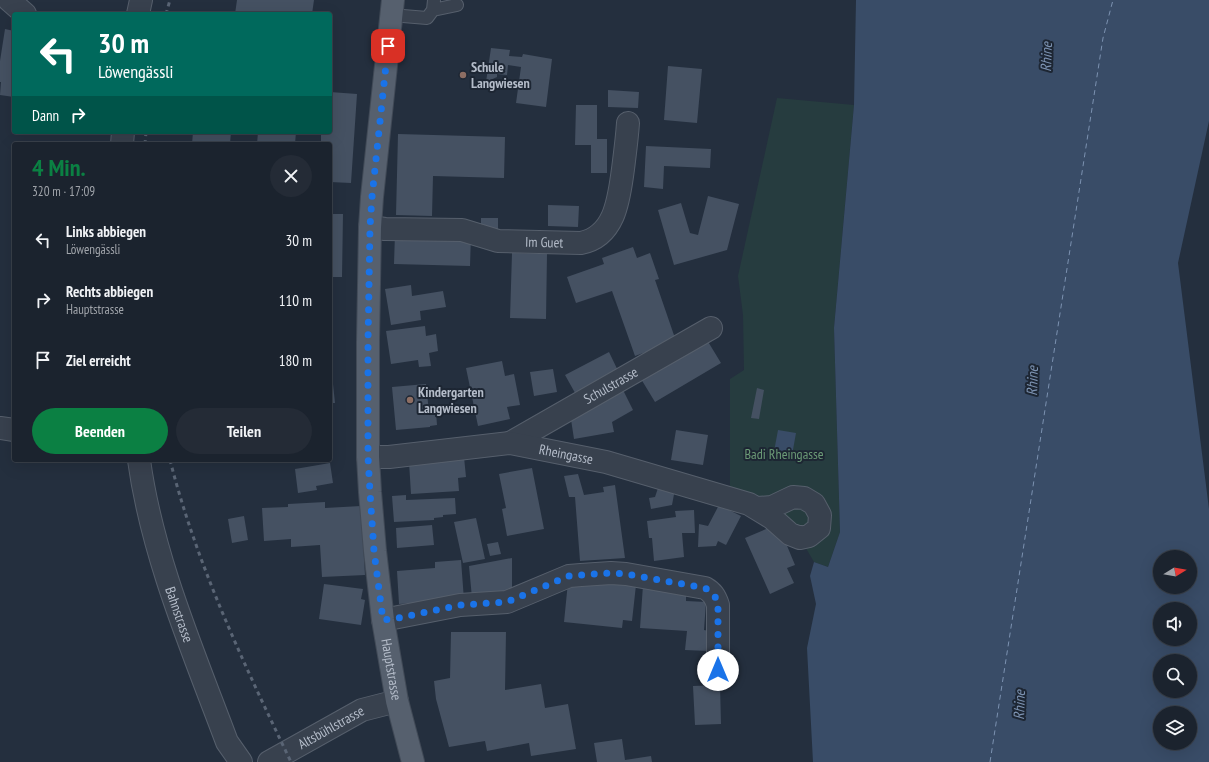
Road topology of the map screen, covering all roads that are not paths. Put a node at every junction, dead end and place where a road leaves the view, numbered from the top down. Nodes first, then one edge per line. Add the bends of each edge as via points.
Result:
1 (9, 0) edge
2 (141, 0) edge
3 (433, 5) edge
4 (456, 5) dead end
5 (392, 7) edge
6 (23, 12) edge
7 (138, 12) edge
8 (628, 122) dead end
9 (370, 227) junction
10 (711, 328) dead end
11 (0, 428) edge
12 (12, 430) edge
13 (510, 444) junction
14 (368, 457) junction
15 (146, 462) edge
16 (757, 508) dead end
17 (383, 620) junction
18 (718, 670) dead end
19 (397, 701) junction
20 (241, 762) edge
21 (269, 762) edge
22 (413, 762) edge

1 - 6 street
2 - 7 street
3 - 4 lane
3 - 5 lane via 427,18
5 - 9 main road, Hauptstrasse
8 - 9 street, Im Guet via 616,210 605,230 589,242 498,241 462,230
9 - 14 main road, Hauptstrasse
10 - 13 street, Schulstrasse
11 - 12 street
13 - 14 street, Rheingasse
13 - 16 street, Rheingasse via 606,462
14 - 17 main road, Hauptstrasse via 374,551
15 - 20 street, Bahnstrasse via 142,480 153,530 175,600 227,742
17 - 18 street via 460,605 507,602 569,576 626,574 705,588 712,592 718,604
17 - 19 main road, Hauptstrasse
19 - 21 street, Altsbühlstrasse via 362,710
19 - 22 main road, Hauptstrasse

